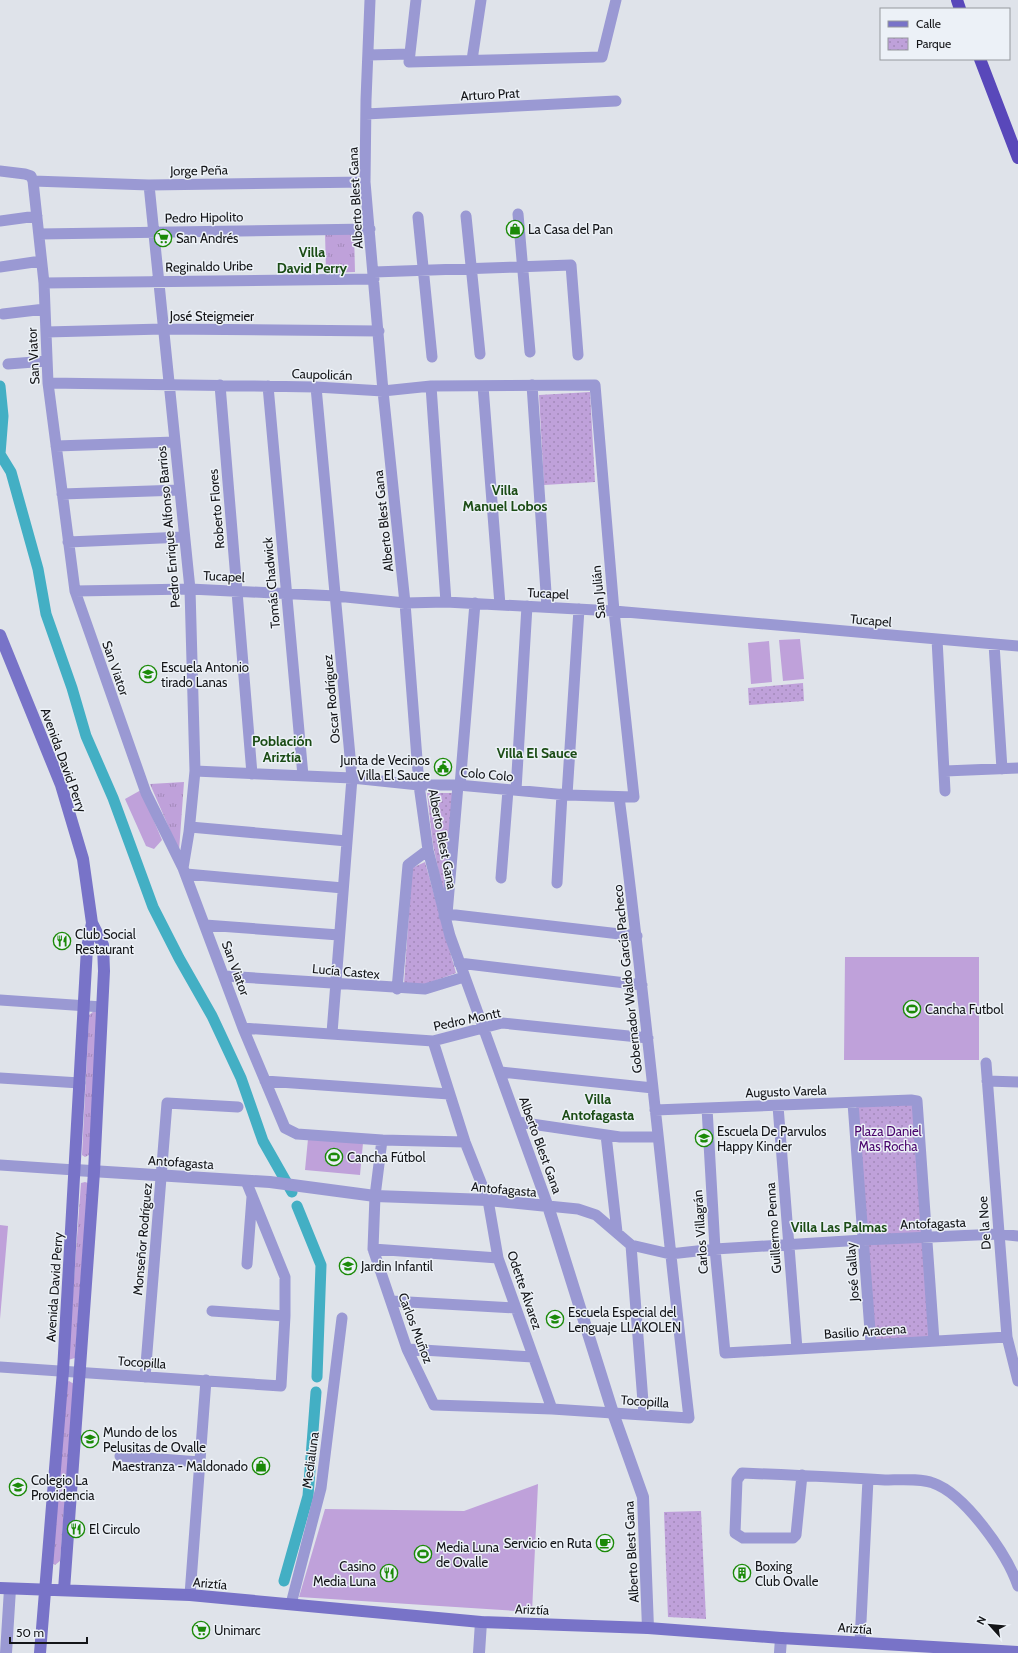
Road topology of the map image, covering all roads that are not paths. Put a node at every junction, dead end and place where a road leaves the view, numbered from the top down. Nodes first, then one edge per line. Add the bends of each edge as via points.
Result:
1 (370, 0) edge
2 (416, 0) edge
3 (481, 0) edge
4 (616, 0) edge
5 (410, 54) junction
6 (368, 55) junction
7 (472, 60) junction
8 (980, 60) edge
9 (616, 101) dead end
10 (366, 114) junction
11 (1018, 158) edge
12 (0, 171) edge
13 (32, 179) junction
14 (365, 182) junction
15 (149, 185) junction
16 (518, 214) dead end
17 (37, 216) junction
18 (466, 216) dead end
19 (418, 217) dead end
20 (0, 221) edge
21 (370, 229) junction
22 (153, 231) junction
23 (39, 234) junction
24 (41, 261) junction
25 (0, 267) edge
26 (524, 267) junction
27 (472, 268) junction
28 (424, 270) junction
29 (374, 275) junction
30 (158, 280) junction
31 (44, 283) junction
32 (45, 310) junction
33 (3, 314) dead end
34 (163, 329) junction
35 (379, 331) junction
36 (46, 332) junction
37 (530, 352) dead end
38 (480, 354) dead end
39 (578, 355) dead end
40 (432, 357) dead end
41 (47, 361) junction
42 (8, 364) dead end
43 (48, 383) junction
44 (169, 384) junction
45 (532, 385) junction
46 (595, 385) joint
47 (220, 386) junction
48 (268, 386) junction
49 (431, 386) junction
50 (483, 386) junction
51 (316, 387) junction
52 (383, 391) junction
53 (174, 442) junction
54 (56, 446) junction
55 (180, 490) junction
56 (62, 494) junction
57 (184, 538) junction
58 (68, 542) junction
59 (190, 589) junction
60 (75, 591) junction
61 (237, 591) junction
62 (286, 594) junction
63 (336, 596) junction
64 (405, 602) junction
65 (446, 602) junction
66 (475, 604) junction
67 (500, 605) junction
68 (527, 606) junction
69 (547, 607) junction
70 (579, 609) junction
71 (614, 611) junction
72 (0, 635) edge
73 (937, 640) junction
74 (994, 644) junction
75 (1018, 646) edge
76 (1018, 768) edge
77 (1002, 769) junction
78 (194, 771) junction
79 (945, 771) junction
80 (252, 774) junction
81 (303, 776) junction
82 (352, 778) junction
83 (419, 785) junction
84 (459, 785) junction
85 (512, 790) junction
86 (945, 791) dead end
87 (564, 794) junction
88 (619, 797) junction
89 (634, 797) joint
90 (190, 827) junction
91 (347, 841) junction
92 (428, 850) junction
93 (185, 871) junction
94 (501, 878) dead end
95 (557, 883) dead end
96 (343, 888) junction
97 (445, 915) junction
98 (92, 923) junction
99 (205, 925) junction
100 (340, 935) junction
101 (637, 936) junction
102 (459, 963) junction
103 (224, 976) junction
104 (464, 977) junction
105 (336, 983) junction
106 (642, 985) junction
107 (397, 989) junction
108 (0, 1000) edge
109 (84, 1005) junction
110 (102, 1007) junction
111 (243, 1028) junction
112 (483, 1028) junction
113 (332, 1033) junction
114 (648, 1038) junction
115 (432, 1041) junction
116 (986, 1063) dead end
117 (501, 1072) junction
118 (0, 1078) edge
119 (265, 1081) junction
120 (987, 1081) junction
121 (1018, 1082) edge
122 (80, 1083) junction
123 (653, 1088) junction
124 (449, 1094) junction
125 (853, 1103) junction
126 (778, 1106) junction
127 (238, 1107) dead end
128 (707, 1108) junction
129 (655, 1110) junction
130 (518, 1122) junction
131 (606, 1135) junction
132 (658, 1137) junction
133 (382, 1140) junction
134 (465, 1142) junction
135 (0, 1165) edge
136 (75, 1170) junction
137 (94, 1172) junction
138 (161, 1175) junction
139 (246, 1181) junction
140 (252, 1195) junction
141 (375, 1196) junction
142 (488, 1200) junction
143 (548, 1206) junction
144 (617, 1232) junction
145 (999, 1234) junction
146 (1018, 1236) edge
147 (926, 1237) junction
148 (863, 1240) junction
149 (788, 1244) junction
150 (632, 1245) junction
151 (373, 1249) junction
152 (715, 1249) junction
153 (670, 1254) junction
154 (498, 1258) junction
155 (247, 1264) dead end
156 (391, 1301) junction
157 (516, 1308) junction
158 (212, 1311) dead end
159 (285, 1316) junction
160 (342, 1318) dead end
161 (1007, 1337) junction
162 (934, 1341) junction
163 (871, 1344) junction
164 (407, 1349) junction
165 (797, 1349) junction
166 (725, 1353) joint
167 (533, 1357) junction
168 (0, 1367) edge
169 (63, 1371) junction
170 (80, 1372) junction
171 (145, 1376) junction
172 (206, 1380) junction
173 (1018, 1381) edge
174 (434, 1405) joint
175 (552, 1409) junction
176 (613, 1413) junction
177 (644, 1415) junction
178 (120, 1456) dead end
179 (200, 1462) junction
180 (802, 1475) junction
181 (868, 1479) junction
182 (1018, 1586) edge
183 (5, 1588) edge
184 (45, 1590) junction
185 (64, 1590) junction
186 (190, 1595) junction
187 (291, 1604) junction
188 (481, 1622) junction
189 (648, 1628) junction
190 (781, 1638) junction
191 (860, 1642) junction
192 (1018, 1652) edge
193 (6, 1653) edge
194 (40, 1653) edge
195 (479, 1653) edge
196 (780, 1653) edge

1 - 6 street, Alberto Blest Gana
2 - 5 street
3 - 7 street
4 - 7 street via 602,57
5 - 6 street
5 - 7 street via 409,62
6 - 10 street, Alberto Blest Gana
8 - 11 highway
9 - 10 street, Arturo Prat
10 - 14 street, Alberto Blest Gana
12 - 13 street, Jorge Peña via 26,174
13 - 15 street, Jorge Peña
13 - 17 street, San Viator
14 - 15 street, Jorge Peña
14 - 21 street, Alberto Blest Gana
15 - 22 street, Pedro Enrique Alfonso Barrios
16 - 26 street
17 - 20 street
17 - 23 street, San Viator
18 - 27 street
19 - 28 street
21 - 22 street, Pedro Hipolito
21 - 29 street, Alberto Blest Gana
22 - 23 street, Pedro Hipolito
22 - 30 street, Pedro Enrique Alfonso Barrios
23 - 24 street, San Viator
24 - 25 street
24 - 31 street, San Viator
26 - 27 street, Reginaldo Uribe
26 - 37 street
26 - 39 street, Reginaldo Uribe via 571,265
27 - 28 street, Reginaldo Uribe
27 - 38 street
28 - 29 street, Reginaldo Uribe
28 - 40 street
29 - 30 street, Reginaldo Uribe
29 - 35 street, Alberto Blest Gana
30 - 31 street, Reginaldo Uribe
30 - 34 street, Pedro Enrique Alfonso Barrios
31 - 32 street, San Viator
32 - 33 street
32 - 36 street, San Viator
34 - 35 street, José Steigmeier
34 - 36 street, José Steigmeier
34 - 44 street, Pedro Enrique Alfonso Barrios
35 - 52 street, Alberto Blest Gana
36 - 41 street, San Viator
41 - 42 street
41 - 43 street, San Viator
43 - 44 street, Caupolicán
43 - 54 street, San Viator
44 - 47 street, Caupolicán
44 - 53 street, Pedro Enrique Alfonso Barrios
45 - 46 street, Caupolicán
45 - 50 street, Caupolicán
45 - 69 street
46 - 71 street, San Julián
47 - 48 street, Caupolicán
47 - 61 street, Roberto Flores
48 - 51 street, Caupolicán
48 - 62 street, Tomás Chadwick
49 - 50 street, Caupolicán
49 - 52 street, Caupolicán
49 - 65 street
50 - 67 street
51 - 52 street, Caupolicán
51 - 63 street, Oscar Rodríguez
52 - 64 street, Alberto Blest Gana
53 - 54 street
53 - 55 street, Pedro Enrique Alfonso Barrios
54 - 56 street, San Viator
55 - 56 street
55 - 57 street, Pedro Enrique Alfonso Barrios
56 - 58 street, San Viator
57 - 58 street
57 - 59 street, Pedro Enrique Alfonso Barrios
58 - 60 street, San Viator
59 - 60 street, Tucapel
59 - 61 street, Tucapel
59 - 78 street, Pedro Enrique Alfonso Barrios
60 - 93 street, San Viator via 146,793
61 - 62 street, Tucapel
61 - 80 street, Roberto Flores
62 - 63 street, Tucapel
62 - 81 street, Tomás Chadwick
63 - 64 street, Tucapel
63 - 82 street, Oscar Rodríguez
64 - 65 street, Tucapel
64 - 83 street, Alberto Blest Gana
65 - 66 street, Tucapel
66 - 67 street, Tucapel
66 - 84 street
67 - 68 street, Tucapel
68 - 69 street, Tucapel
68 - 85 street
69 - 70 street, Tucapel
70 - 71 street, Tucapel
70 - 87 street
71 - 73 street, Tucapel
71 - 89 street, San Julián
72 - 98 main road, Avenida David Perry via 61,785 83,859
73 - 74 street, Tucapel
73 - 79 street
74 - 75 street, Tucapel
74 - 77 street
76 - 77 street
77 - 79 street
78 - 80 street, Colo Colo
78 - 90 street, Pedro Enrique Alfonso Barrios
79 - 86 street
80 - 81 street, Colo Colo
81 - 82 street, Colo Colo
82 - 83 street, Colo Colo
82 - 91 street, Oscar Rodríguez
83 - 84 street, Colo Colo
83 - 92 street, Alberto Blest Gana
84 - 85 street, Colo Colo
84 - 97 street
85 - 87 street, Colo Colo
85 - 94 street
87 - 88 street, Colo Colo
87 - 95 street
88 - 89 street, Colo Colo
88 - 101 street, Gobernador Waldo García Pacheco
90 - 91 street
90 - 93 street, Pedro Enrique Alfonso Barrios
91 - 96 street, Oscar Rodríguez
92 - 97 street, Alberto Blest Gana
92 - 107 street via 408,865
93 - 96 street
93 - 99 street, San Viator
96 - 100 street, Oscar Rodríguez
97 - 101 street
97 - 102 street, Alberto Blest Gana
98 - 109 main road, Avenida David Perry via 87,948
98 - 110 main road, Avenida David Perry via 103,945
99 - 100 street
99 - 103 street, San Viator
100 - 105 street, Oscar Rodríguez
101 - 106 street, Gobernador Waldo García Pacheco
102 - 104 street, Alberto Blest Gana
102 - 106 street
103 - 105 street, Lucía Castex
103 - 111 street, San Viator
104 - 107 street, Lucía Castex via 425,989
104 - 112 street, Alberto Blest Gana
105 - 107 street, Lucía Castex
105 - 113 street, Oscar Rodríguez
106 - 114 street, Gobernador Waldo García Pacheco
108 - 109 street
109 - 110 street
109 - 122 main road, Avenida David Perry
110 - 137 main road, Avenida David Perry
111 - 113 street, Pedro Montt
111 - 119 street, San Viator
112 - 114 street, Pedro Montt via 502,1023
112 - 115 street, Pedro Montt
112 - 117 street, Alberto Blest Gana
113 - 115 street, Pedro Montt
114 - 123 street, Gobernador Waldo García Pacheco
115 - 124 street, Odette Álvarez
116 - 120 street, De la Noe
117 - 123 street
117 - 130 street, Alberto Blest Gana
118 - 122 street
119 - 124 street
119 - 133 street, San Viator via 285,1128 297,1134
120 - 121 street
120 - 145 street, De la Noe
122 - 136 main road, Avenida David Perry
123 - 129 street, Gobernador Waldo García Pacheco
124 - 134 street, Odette Álvarez
125 - 126 street, Augusto Varela
125 - 147 street, Augusto Varela via 911,1100 917,1102
125 - 148 street, José Gallay
126 - 128 street, Augusto Varela
126 - 149 street, Guillermo Penna
127 - 138 street, Monseñor Rodríguez via 167,1103
128 - 129 street, Augusto Varela
128 - 152 street, Carlos Villagrán
129 - 132 street, Gobernador Waldo García Pacheco
130 - 131 street
130 - 143 street, Alberto Blest Gana
131 - 132 street
131 - 144 street
132 - 153 street, Gobernador Waldo García Pacheco
133 - 134 street
133 - 141 street, Carlos Muñoz
134 - 142 street, Odette Álvarez
135 - 136 street, Antofagasta
136 - 137 street, Antofagasta
136 - 169 main road, Avenida David Perry
137 - 138 street, Antofagasta
137 - 170 main road, Avenida David Perry
138 - 139 street, Antofagasta
138 - 171 street, Monseñor Rodríguez
139 - 140 street
139 - 141 street, Antofagasta
140 - 155 street
140 - 159 street via 285,1277
141 - 142 street, Antofagasta
141 - 151 street, Carlos Muñoz
142 - 143 street, Antofagasta
142 - 154 street, Odette Álvarez
143 - 144 street, Antofagasta via 578,1209 596,1215
143 - 176 street, Alberto Blest Gana
144 - 150 street, Antofagasta
145 - 146 street, Antofagasta
145 - 147 street, Antofagasta
145 - 161 street, De la Noe
147 - 148 street, Antofagasta
147 - 162 street
148 - 149 street, Antofagasta
148 - 163 street, José Gallay
149 - 152 street, Antofagasta
149 - 165 street, Guillermo Penna
150 - 153 street, Antofagasta
150 - 177 street
151 - 154 street
151 - 156 street, Carlos Muñoz
152 - 153 street, Antofagasta
152 - 166 street, Carlos Villagrán
153 - 177 street, Tocopilla via 689,1418
154 - 157 street, Odette Álvarez
156 - 157 street
156 - 164 street, Carlos Muñoz
157 - 167 street, Odette Álvarez
158 - 159 street
159 - 172 street, Tocopilla via 281,1386
160 - 187 street, Medialuna via 321,1488
161 - 162 street, Basilio Aracena
161 - 173 street, De la Noe
162 - 163 street, Basilio Aracena
163 - 165 street, Basilio Aracena
164 - 167 street
164 - 174 street, Carlos Muñoz
165 - 166 street, Basilio Aracena
167 - 175 street, Odette Álvarez
168 - 169 street, Tocopilla
169 - 170 street, Tocopilla
169 - 184 main road, Avenida David Perry
170 - 171 street, Tocopilla
170 - 185 main road, Avenida David Perry
171 - 172 street, Tocopilla
172 - 179 street
174 - 175 street, Tocopilla
175 - 176 street, Tocopilla
176 - 177 street, Tocopilla
176 - 189 street, Alberto Blest Gana via 643,1497
178 - 179 street
179 - 186 street
180 - 180 street via 742,1473 737,1480 735,1532 743,1538 793,1538 796,1535
180 - 181 street
181 - 182 street via 932,1482 952,1492 993,1538 1013,1572
181 - 191 street
183 - 184 main road, Ariztía
183 - 193 street
184 - 185 main road, Ariztía
184 - 194 main road, Avenida David Perry
185 - 186 main road, Ariztía
186 - 187 main road, Ariztía
187 - 188 main road, Ariztía
188 - 189 main road, Ariztía
188 - 195 street
189 - 190 main road, Ariztía
190 - 191 main road, Ariztía
190 - 196 street
191 - 192 main road, Ariztía

